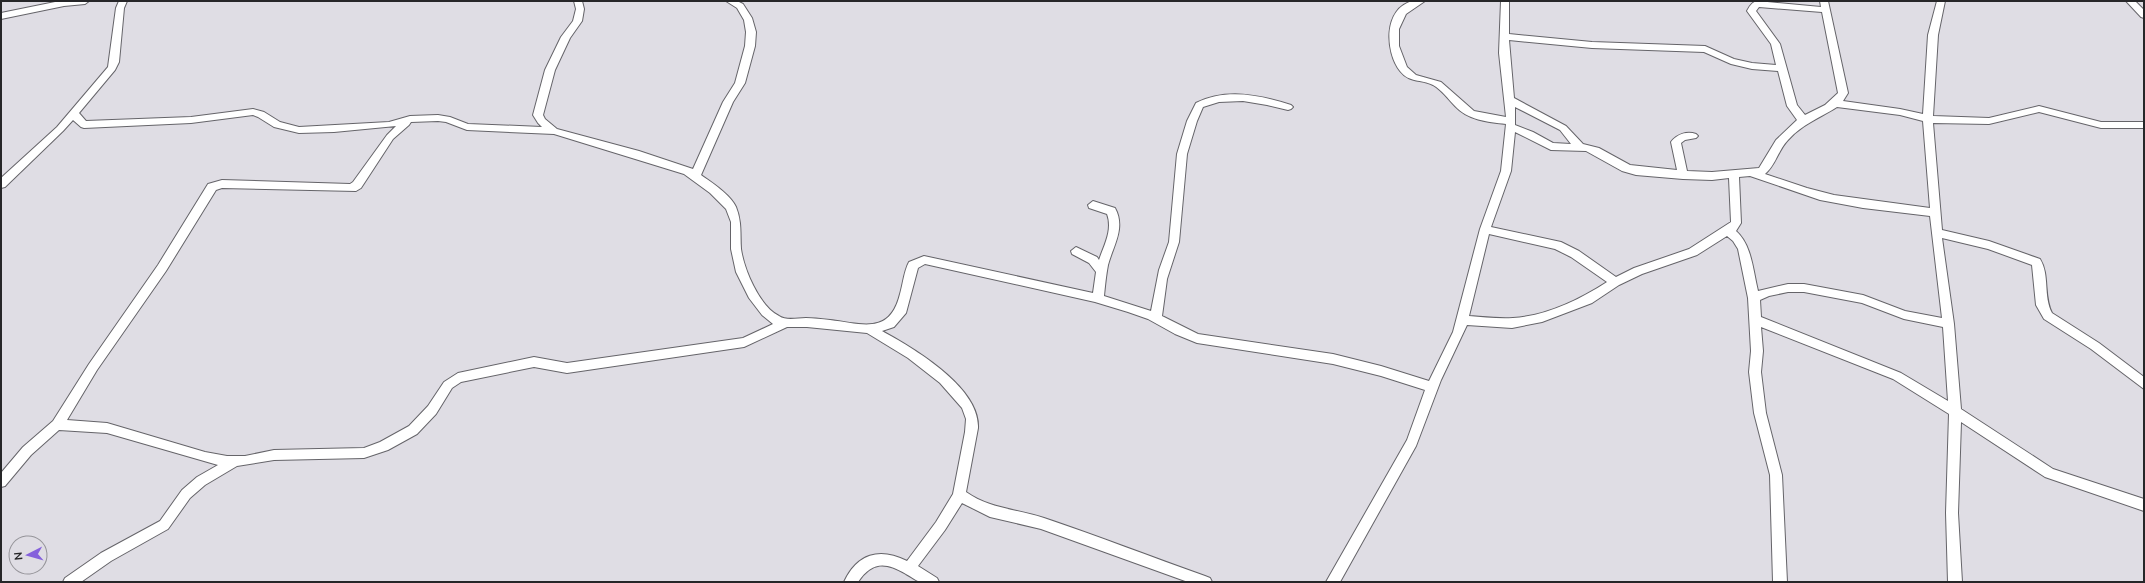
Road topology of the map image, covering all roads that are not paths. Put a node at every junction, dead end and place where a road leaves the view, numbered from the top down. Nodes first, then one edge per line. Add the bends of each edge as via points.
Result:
1 (85, 1) edge
2 (123, 1) edge
3 (578, 1) edge
4 (730, 1) edge
5 (1421, 1) edge
6 (1502, 1) edge
7 (1941, 1) edge
8 (2130, 1) edge
9 (1791, 3) edge
10 (1825, 6) edge
11 (2144, 15) edge
12 (1, 16) edge
13 (1504, 37) junction
14 (1780, 68) junction
15 (1509, 100) junction
16 (1835, 103) junction
17 (1288, 107) dead end
18 (74, 114) junction
19 (410, 119) junction
20 (1928, 119) junction
21 (1803, 120) junction
22 (1510, 124) junction
23 (2144, 125) edge
24 (554, 132) junction
25 (1694, 136) dead end
26 (1582, 148) junction
27 (1753, 173) junction
28 (1683, 175) junction
29 (1734, 175) junction
30 (695, 176) junction
31 (1, 184) edge
32 (1093, 204) dead end
33 (1936, 213) junction
34 (1485, 229) junction
35 (1728, 230) junction
36 (1937, 233) junction
37 (1076, 251) dead end
38 (1102, 272) junction
39 (1615, 282) junction
40 (1754, 298) junction
41 (1098, 299) junction
42 (1156, 318) junction
43 (1462, 320) junction
44 (1756, 320) junction
45 (786, 323) junction
46 (1948, 324) junction
47 (869, 329) junction
48 (2144, 384) edge
49 (1432, 387) junction
50 (1955, 412) junction
51 (57, 425) junction
52 (235, 461) junction
53 (1, 482) edge
54 (959, 494) junction
55 (2144, 505) edge
56 (909, 568) junction
57 (70, 582) edge
58 (852, 582) edge
59 (932, 582) edge
60 (1205, 582) edge
61 (1334, 582) edge
62 (1780, 582) edge
63 (1954, 582) edge

1 - 12 street
2 - 18 street via 112,68
3 - 24 street via 580,9 577,21 550,70 538,115
4 - 30 street via 740,6 749,20 750,46 740,83 728,102
5 - 22 street via 1400,15 1395,29 1394,47 1397,59 1405,72 1411,77 1438,83 1467,112
6 - 13 street
7 - 20 street via 1932,35
8 - 11 street
9 - 10 street
9 - 14 street via 1756,4 1751,11 1770,36
10 - 16 street via 1843,93
13 - 14 street via 1592,45 1705,49 1752,66
13 - 15 street
14 - 21 street via 1792,106
15 - 22 street
15 - 26 street via 1563,128
16 - 20 street
16 - 21 street
17 - 42 street via 1250,99 1214,99 1199,105 1186,141 1174,242 1158,295
18 - 19 street via 84,125 93,126 191,120 253,112 261,114 277,125 299,130 389,125
18 - 31 street
19 - 24 street via 447,119 467,128
19 - 51 street via 396,130 352,188 222,184 212,187 162,268 93,367
20 - 23 street via 1989,121 2039,109 2095,124
20 - 33 street
21 - 27 street via 1779,143 1767,167
22 - 26 street via 1551,146
22 - 34 street via 1506,171
24 - 30 street via 635,154 688,171
25 - 28 street via 1682,137 1676,142
26 - 28 street via 1595,151 1636,171
27 - 29 street
27 - 33 street via 1791,188 1848,202
28 - 29 street
29 - 35 street via 1736,223
30 - 45 street via 731,207 736,222 736,249 741,272 753,295 766,312 775,320
32 - 38 street via 1108,208 1114,216 1113,239
33 - 36 street
34 - 39 street via 1558,245
34 - 43 street
35 - 39 street via 1693,252 1638,271
35 - 40 street via 1737,238 1743,249
36 - 46 street
36 - 48 street via 1989,245 2036,262 2039,267 2042,305 2048,316 2095,346
37 - 38 street via 1093,260
38 - 41 street
39 - 43 street via 1588,300 1538,319 1512,323
40 - 44 street
40 - 46 street via 1767,292 1804,288 1863,299 1904,316
41 - 42 street
41 - 47 street via 922,260 911,269 898,316 890,324
42 - 49 street via 1198,338 1332,359
43 - 49 street via 1459,332
44 - 50 street via 1897,376
44 - 62 street via 1755,372 1760,413 1776,475
45 - 47 street via 807,322
45 - 52 street via 744,342 716,344 567,368 534,362 458,378 448,385 432,410 413,430 371,451 274,455
46 - 50 street
47 - 54 street via 920,359 954,390 965,404 972,418
49 - 61 street via 1412,442
50 - 55 street via 2049,473
50 - 63 street via 1952,513
51 - 52 street via 107,428 205,457
51 - 53 street via 27,451
52 - 57 street via 201,481 186,494 164,525 106,557
54 - 56 street via 946,519
54 - 60 street via 973,505 987,511 1039,522
56 - 58 street via 883,558 870,561 858,568
56 - 59 street

